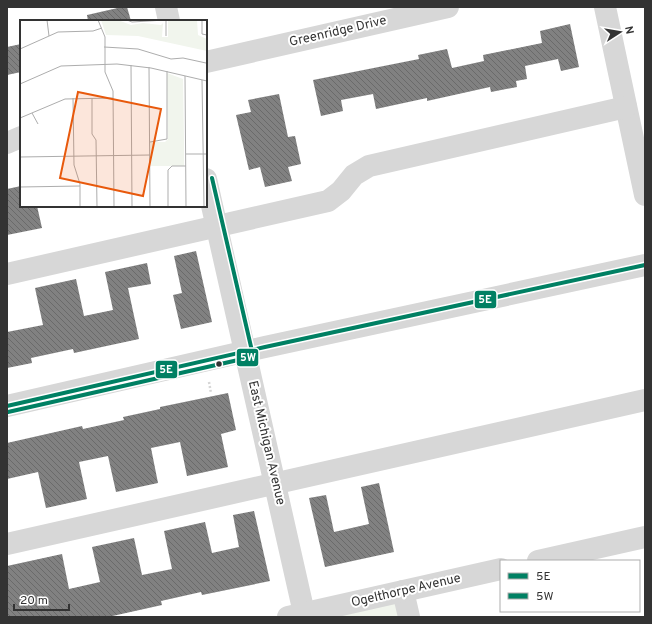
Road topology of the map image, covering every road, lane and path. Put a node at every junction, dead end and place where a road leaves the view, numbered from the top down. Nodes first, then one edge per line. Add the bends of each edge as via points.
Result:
1 (166, 7) edge
2 (448, 7) edge
3 (605, 7) edge
4 (169, 20) edge
5 (207, 62) edge
6 (626, 107) junction
7 (20, 137) edge
8 (7, 143) edge
9 (207, 183) edge
10 (645, 194) edge
11 (217, 226) junction
12 (645, 265) edge
13 (7, 274) edge
14 (246, 352) junction
15 (209, 382) dead end
16 (211, 393) dead end
17 (645, 400) edge
18 (7, 406) edge
19 (275, 483) junction
20 (645, 537) edge
21 (7, 544) edge
22 (542, 560) edge
23 (500, 569) edge
24 (403, 592) junction
25 (296, 615) edge
26 (409, 617) edge

1 - 4 street
2 - 5 street, Greenridge Drive
3 - 6 street
6 - 10 street
6 - 11 street via 369,166 354,175 341,191 328,201
7 - 8 street
9 - 11 street, East Michigan Avenue
11 - 13 street
11 - 14 street, East Michigan Avenue
12 - 14 street
14 - 18 street
14 - 19 street, East Michigan Avenue
15 - 16 path
17 - 19 street
19 - 21 street
19 - 25 street, East Michigan Avenue
20 - 22 street
23 - 24 street, Ogelthorpe Avenue
24 - 25 street, Ogelthorpe Avenue
24 - 26 street

